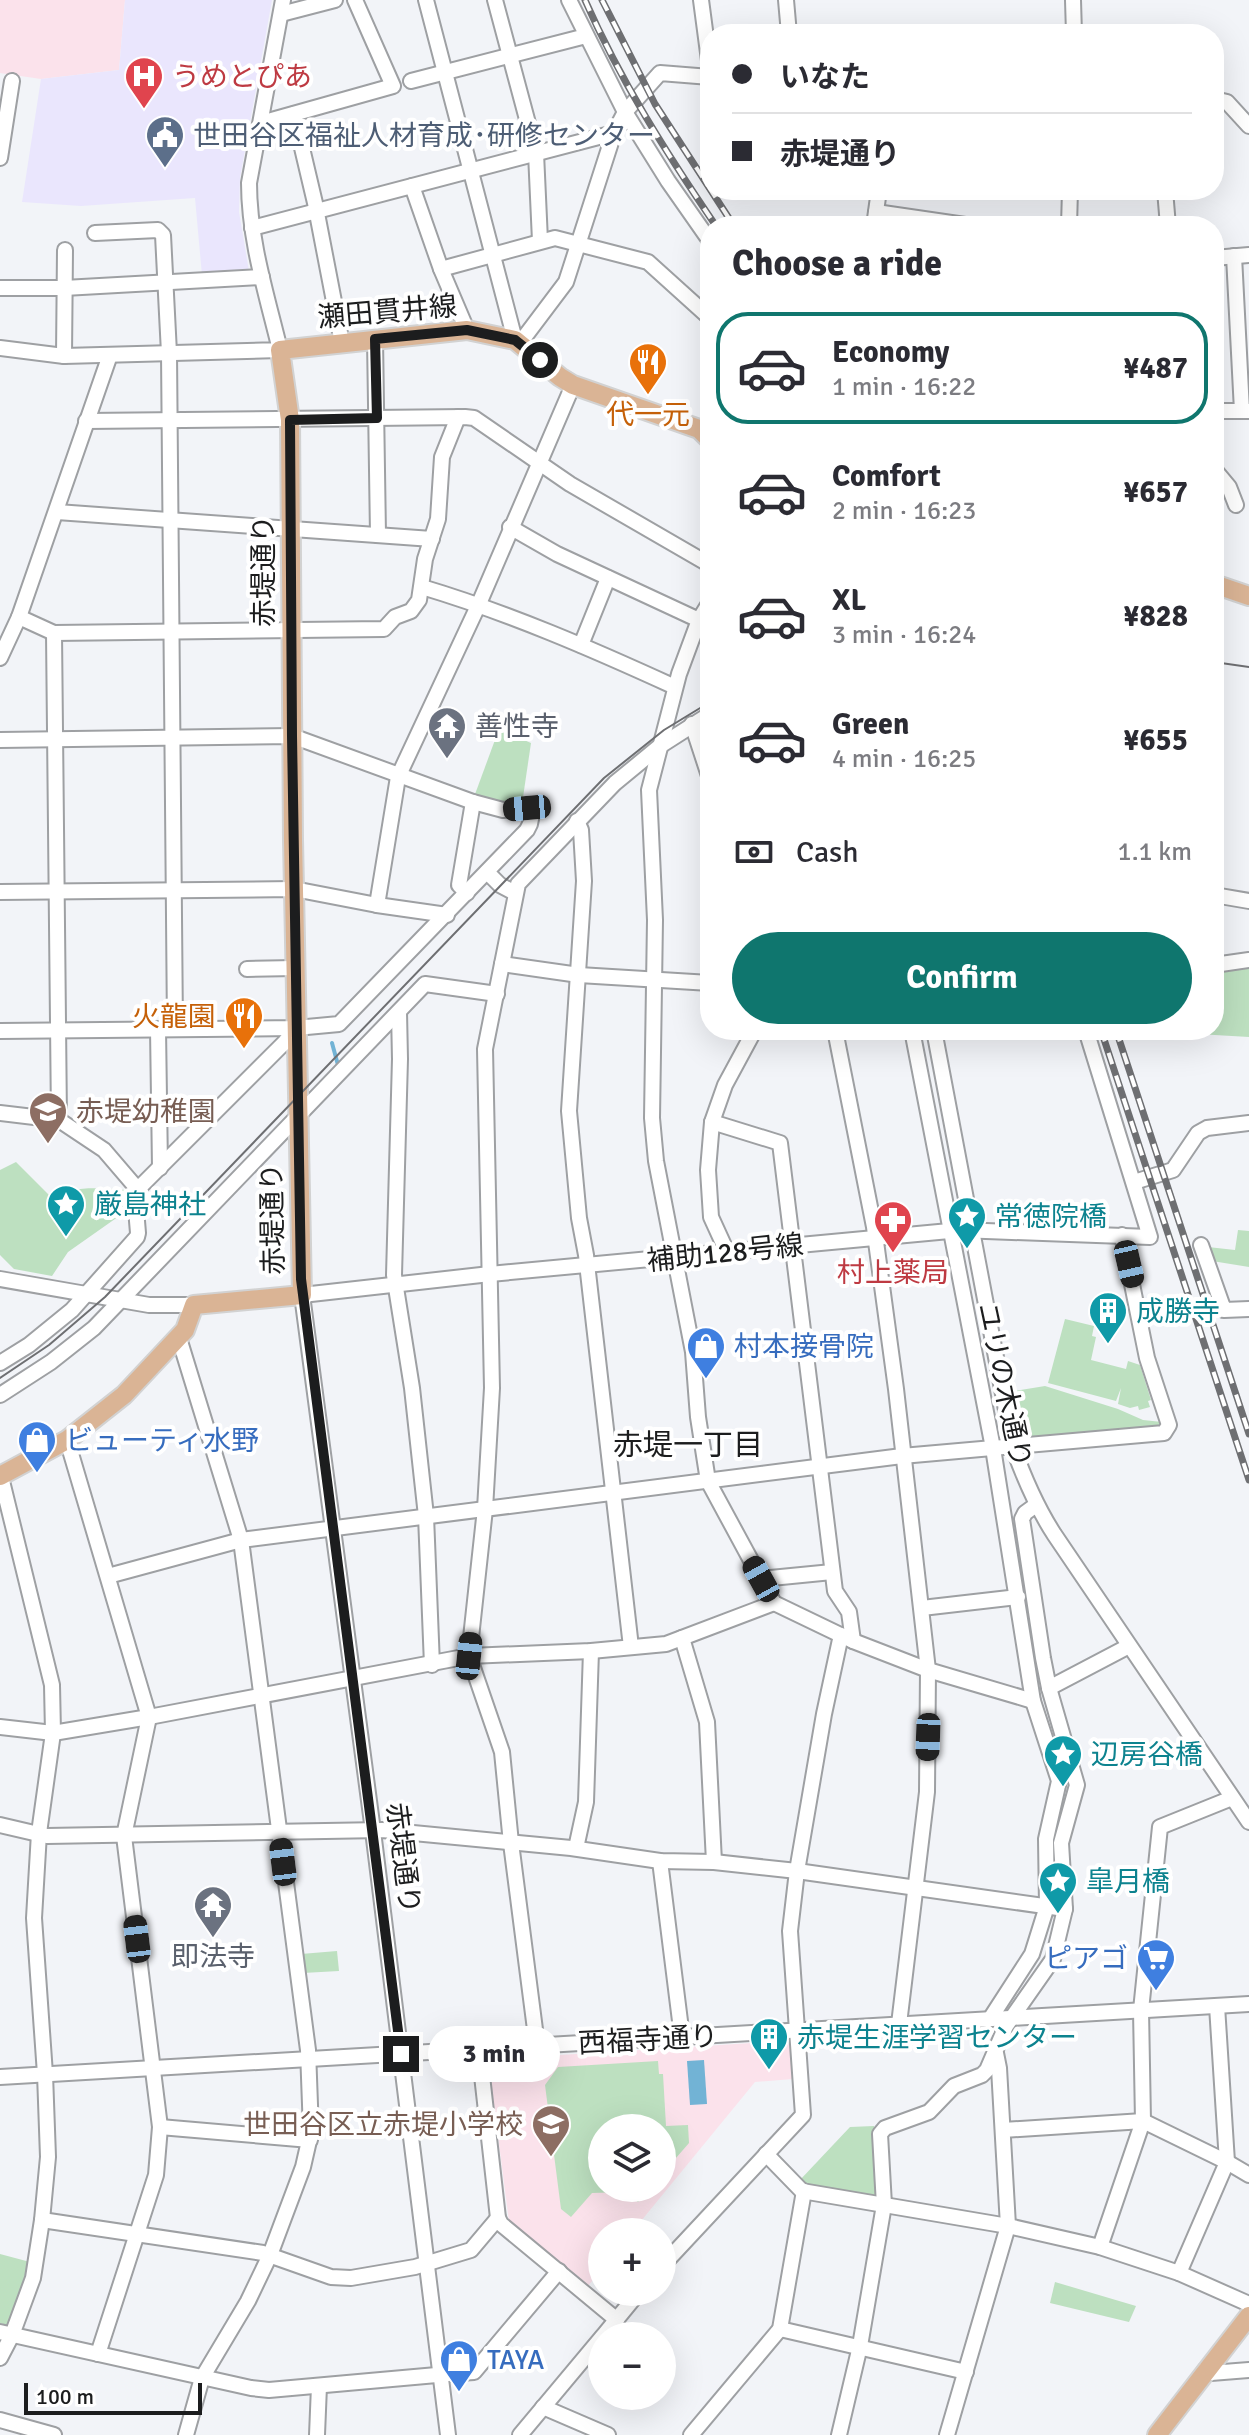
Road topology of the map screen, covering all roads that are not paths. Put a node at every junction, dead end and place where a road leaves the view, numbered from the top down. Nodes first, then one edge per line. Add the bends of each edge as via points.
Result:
1 (335, 0) edge
2 (355, 0) edge
3 (426, 0) edge
4 (495, 0) edge
5 (569, 0) edge
6 (701, 0) edge
7 (786, 0) edge
8 (1073, 0) edge
9 (282, 7) edge
10 (704, 24) edge
11 (788, 24) edge
12 (1074, 24) edge
13 (586, 36) junction
14 (510, 56) junction
15 (445, 72) junction
16 (700, 76) edge
17 (12, 81) dead end
18 (411, 81) dead end
19 (1224, 104) edge
20 (3, 112) edge
21 (625, 112) junction
22 (294, 114) junction
23 (261, 123) junction
24 (1249, 126) edge
25 (614, 133) junction
26 (536, 153) junction
27 (0, 158) edge
28 (471, 171) junction
29 (412, 186) junction
30 (317, 211) junction
31 (700, 227) edge
32 (252, 228) junction
33 (95, 233) dead end
34 (540, 241) junction
35 (580, 243) junction
36 (65, 250) dead end
37 (493, 255) junction
38 (1242, 255) edge
39 (441, 269) junction
40 (262, 277) junction
41 (165, 283) junction
42 (0, 288) edge
43 (64, 288) junction
44 (700, 309) edge
45 (467, 330) junction
46 (375, 339) junction
47 (518, 342) junction
48 (342, 343) junction
49 (0, 348) edge
50 (280, 350) junction
51 (169, 353) junction
52 (110, 355) junction
53 (64, 356) junction
54 (573, 385) junction
55 (1224, 411) edge
56 (1246, 411) edge
57 (458, 417) junction
58 (377, 418) junction
59 (170, 420) junction
60 (290, 420) junction
61 (86, 421) junction
62 (700, 430) edge
63 (540, 464) junction
64 (1224, 481) edge
65 (1236, 505) dead end
66 (57, 512) junction
67 (171, 520) junction
68 (510, 527) junction
69 (291, 530) junction
70 (378, 535) junction
71 (432, 539) junction
72 (700, 559) edge
73 (608, 578) junction
74 (422, 587) junction
75 (1224, 587) edge
76 (1249, 596) edge
77 (478, 606) junction
78 (19, 617) junction
79 (699, 620) joint
80 (291, 631) junction
81 (172, 632) junction
82 (54, 633) junction
83 (581, 645) junction
84 (0, 658) edge
85 (675, 687) junction
86 (700, 720) edge
87 (692, 724) junction
88 (292, 736) junction
89 (173, 738) junction
90 (0, 740) edge
91 (55, 740) junction
92 (660, 746) junction
93 (700, 748) edge
94 (398, 777) junction
95 (473, 802) junction
96 (577, 821) junction
97 (487, 872) junction
98 (294, 889) junction
99 (174, 890) junction
100 (0, 892) edge
101 (57, 892) junction
102 (467, 893) junction
103 (515, 893) junction
104 (1224, 897) edge
105 (1249, 901) edge
106 (377, 905) junction
107 (447, 915) junction
108 (1249, 960) edge
109 (502, 964) junction
110 (1224, 964) edge
111 (295, 968) junction
112 (247, 969) dead end
113 (579, 975) junction
114 (654, 980) junction
115 (700, 982) edge
116 (497, 994) junction
117 (399, 1012) junction
118 (296, 1028) junction
119 (158, 1029) junction
120 (175, 1029) junction
121 (58, 1030) junction
122 (0, 1031) edge
123 (749, 1040) edge
124 (837, 1040) edge
125 (914, 1040) edge
126 (936, 1040) edge
127 (1089, 1040) edge
128 (0, 1099) edge
129 (0, 1113) edge
130 (298, 1117) junction
131 (59, 1120) junction
132 (712, 1122) junction
133 (1249, 1123) edge
134 (160, 1168) junction
135 (1134, 1182) junction
136 (136, 1191) junction
137 (972, 1229) junction
138 (951, 1230) junction
139 (1122, 1235) junction
140 (875, 1237) junction
141 (791, 1245) junction
142 (1201, 1245) dead end
143 (727, 1252) junction
144 (674, 1257) junction
145 (587, 1265) junction
146 (490, 1274) junction
147 (0, 1279) edge
148 (396, 1286) junction
149 (87, 1294) junction
150 (302, 1295) junction
151 (121, 1300) junction
152 (194, 1305) junction
153 (1249, 1309) edge
154 (179, 1338) junction
155 (0, 1363) edge
156 (0, 1395) edge
157 (67, 1440) junction
158 (1013, 1447) junction
159 (993, 1448) junction
160 (902, 1456) junction
161 (820, 1467) junction
162 (0, 1475) edge
163 (708, 1481) junction
164 (613, 1493) junction
165 (1036, 1505) junction
166 (485, 1509) junction
167 (426, 1516) junction
168 (333, 1528) junction
169 (241, 1540) junction
170 (832, 1572) junction
171 (108, 1576) junction
172 (761, 1579) junction
173 (1018, 1597) junction
174 (774, 1603) junction
175 (922, 1608) junction
176 (682, 1638) junction
177 (847, 1638) junction
178 (1129, 1646) junction
179 (631, 1647) junction
180 (591, 1651) junction
181 (469, 1656) junction
182 (432, 1665) junction
183 (928, 1670) junction
184 (353, 1679) junction
185 (1049, 1688) junction
186 (261, 1696) junction
187 (1033, 1701) junction
188 (149, 1717) junction
189 (0, 1727) edge
190 (53, 1733) junction
191 (1232, 1798) junction
192 (1249, 1822) edge
193 (0, 1825) edge
194 (373, 1831) junction
195 (279, 1832) junction
196 (39, 1833) junction
197 (124, 1836) junction
198 (511, 1843) junction
199 (576, 1848) junction
200 (660, 1861) junction
201 (714, 1862) junction
202 (797, 1871) junction
203 (914, 1887) junction
204 (1047, 1906) junction
205 (1065, 1909) junction
206 (1249, 2004) edge
207 (1217, 2006) junction
208 (1141, 2010) junction
209 (1013, 2017) junction
210 (990, 2019) junction
211 (899, 2024) junction
212 (796, 2030) junction
213 (682, 2037) junction
214 (537, 2045) junction
215 (479, 2049) junction
216 (996, 2053) junction
217 (401, 2054) junction
218 (309, 2059) junction
219 (153, 2068) junction
220 (45, 2074) junction
221 (0, 2077) edge
222 (1143, 2121) junction
223 (160, 2127) junction
224 (1003, 2130) junction
225 (310, 2140) junction
226 (766, 2154) junction
227 (1227, 2162) junction
228 (1249, 2175) edge
229 (804, 2191) junction
230 (884, 2205) junction
231 (498, 2218) junction
232 (42, 2220) junction
233 (1008, 2226) junction
234 (137, 2234) junction
235 (1100, 2247) junction
236 (676, 2251) edge
237 (270, 2255) junction
238 (428, 2264) junction
239 (559, 2271) junction
240 (1179, 2273) junction
241 (1249, 2304) edge
242 (628, 2306) edge
243 (1249, 2316) edge
244 (617, 2320) joint
245 (780, 2329) junction
246 (6, 2333) edge
247 (860, 2346) junction
248 (98, 2354) junction
249 (588, 2354) edge
250 (0, 2358) edge
251 (1205, 2370) junction
252 (1249, 2370) edge
253 (966, 2372) junction
254 (441, 2375) junction
255 (202, 2378) junction
256 (319, 2386) junction
257 (543, 2407) junction
258 (0, 2420) edge
259 (54, 2435) edge
260 (186, 2435) edge
261 (317, 2435) edge
262 (448, 2435) edge
263 (520, 2435) edge
264 (608, 2435) edge
265 (691, 2435) edge
266 (839, 2435) edge
267 (947, 2435) edge
268 (1157, 2435) edge

1 - 9 street
2 - 22 street via 393,86
3 - 15 street
4 - 14 street
5 - 13 street
6 - 10 street
7 - 11 street
8 - 12 street
9 - 23 street, 赤堤通り
13 - 14 street
13 - 21 street
14 - 15 street
14 - 26 street
15 - 18 street
15 - 28 street
16 - 21 street via 660,73
17 - 20 street
19 - 24 street
20 - 27 street
21 - 25 street
21 - 31 street
22 - 23 street
22 - 30 street
23 - 32 street, 赤堤通り via 249,183
25 - 26 street
25 - 35 street
26 - 28 street
26 - 34 street
28 - 29 street
28 - 37 street
29 - 30 street
29 - 39 street
30 - 32 street
30 - 48 street
32 - 40 street, 赤堤通り
33 - 41 street via 158,230 163,235
34 - 35 street
34 - 37 street
35 - 44 street via 648,262
35 - 47 street via 566,282
36 - 43 street
37 - 39 street
37 - 47 street
38 - 56 street
39 - 45 street
40 - 41 street
40 - 50 street, 赤堤通り
41 - 43 street
41 - 51 street
42 - 43 street
43 - 53 street
45 - 46 main road, 瀬田貫井線
45 - 47 main road, 瀬田貫井線
46 - 48 main road, 瀬田貫井線
46 - 58 street
47 - 54 main road, 瀬田貫井線
48 - 50 main road, 瀬田貫井線
49 - 53 street
50 - 51 street
50 - 60 main road, 赤堤通り
51 - 52 street
51 - 59 street
52 - 53 street
52 - 61 street
54 - 62 main road, 瀬田貫井線
54 - 63 street
55 - 56 street
57 - 58 street
57 - 63 street via 474,418
57 - 71 street via 442,457
58 - 60 street
58 - 70 street
59 - 60 street
59 - 61 street
59 - 67 street
60 - 69 main road, 赤堤通り
61 - 66 street
63 - 68 street
63 - 72 street
64 - 65 street
66 - 67 street
66 - 78 street
67 - 69 street
67 - 81 street
68 - 73 street
68 - 77 street
69 - 70 street
69 - 80 main road, 赤堤通り
70 - 71 street
71 - 74 street
73 - 79 street
73 - 83 street
74 - 77 street
74 - 80 street via 411,611 384,629
75 - 76 main road
77 - 83 street
77 - 94 street
78 - 82 street
78 - 84 street
79 - 85 street
80 - 81 street
80 - 88 main road, 赤堤通り
81 - 82 street
81 - 89 street
82 - 91 street
83 - 85 street
85 - 92 street
86 - 87 street
87 - 92 street
87 - 93 street
88 - 89 street
88 - 94 street
88 - 98 main road, 赤堤通り
89 - 91 street
89 - 99 street
90 - 91 street
91 - 101 street
92 - 96 street
92 - 114 street via 649,790
94 - 95 street
94 - 106 street
95 - 97 street via 503,810 533,809 527,830
95 - 102 street via 459,885
96 - 103 street
96 - 113 street via 584,881
97 - 102 street
97 - 103 street
98 - 99 street
98 - 106 street
98 - 111 main road, 赤堤通り
99 - 101 street
99 - 120 street
100 - 101 street
101 - 121 street
102 - 107 street
103 - 109 street
104 - 105 street
106 - 107 street
107 - 118 street via 339,1024
108 - 110 street
109 - 113 street
109 - 116 street
111 - 112 street
111 - 118 main road, 赤堤通り
113 - 114 street
113 - 145 street via 569,1111
114 - 115 street
114 - 144 street via 652,1118
116 - 117 street via 425,984
116 - 146 street via 484,1059
117 - 130 street
117 - 148 street
118 - 120 street
118 - 130 main road, 赤堤通り
118 - 134 street
119 - 120 street
119 - 121 street
119 - 134 street
121 - 122 street
121 - 131 street
123 - 132 street
124 - 140 street
125 - 138 street
126 - 137 street, ユリの木通り
127 - 135 street
128 - 129 street
129 - 131 street
130 - 150 main road, 赤堤通り
130 - 151 street
131 - 136 street via 104,1150
132 - 141 street via 780,1143
132 - 143 street via 711,1217
133 - 135 street via 1207,1128 1173,1170
134 - 136 street
135 - 139 street, 補助128号線 via 1150,1237
136 - 149 street via 137,1237
137 - 138 street, 補助128号線
137 - 139 street, 補助128号線
137 - 158 street, ユリの木通り
138 - 140 street, 補助128号線
138 - 159 street
139 - 158 street via 1147,1358 1169,1425 1164,1433
140 - 141 street, 補助128号線
140 - 160 street
141 - 143 street, 補助128号線
141 - 161 street
142 - 153 street via 1224,1310
143 - 144 street, 補助128号線
144 - 145 street, 補助128号線
144 - 163 street via 693,1352
145 - 146 street, 補助128号線
145 - 164 street
146 - 148 street, 補助128号線
146 - 166 street via 492,1388
147 - 149 street
148 - 150 street, 補助128号線
148 - 167 street
149 - 151 street
149 - 155 street
150 - 152 main road
150 - 168 street, 赤堤通り
151 - 152 street via 162,1307
151 - 156 street via 72,1346
152 - 154 main road
154 - 157 main road via 124,1395
154 - 169 street
157 - 162 main road
157 - 171 street
158 - 159 street
158 - 165 street, ユリの木通り
159 - 160 street
159 - 173 street
160 - 161 street
160 - 175 street
161 - 163 street
161 - 170 street
162 - 190 street via 52,1685
163 - 164 street
163 - 172 street
164 - 166 street
164 - 179 street
165 - 178 street, ユリの木通り
165 - 185 street via 1022,1519
166 - 167 street
166 - 181 street
167 - 168 street
167 - 182 street
168 - 169 street
168 - 184 street, 赤堤通り
169 - 171 street
169 - 186 street
170 - 172 street
170 - 177 street via 835,1591 851,1617
171 - 188 street
172 - 174 street
173 - 175 street
173 - 187 street
174 - 176 street
174 - 177 street
175 - 183 street
176 - 179 street
176 - 201 street via 707,1722
177 - 183 street
177 - 202 street via 824,1714
178 - 185 street
178 - 191 street, ユリの木通り
179 - 180 street
180 - 181 street
180 - 199 street via 586,1802
181 - 182 street
181 - 198 street via 502,1752
182 - 184 street
183 - 187 street
183 - 203 street via 927,1792
184 - 186 street
184 - 194 street, 赤堤通り
185 - 205 street via 1077,1785 1061,1843
186 - 188 street
186 - 195 street
187 - 204 street via 1059,1781 1046,1839
188 - 190 street
188 - 197 street
189 - 190 street
190 - 196 street
191 - 192 street, ユリの木通り
191 - 208 street via 1160,1827
193 - 196 street
194 - 195 street
194 - 198 street
194 - 217 street, 赤堤通り
195 - 197 street
195 - 218 street
196 - 197 street
196 - 220 street via 34,1918
197 - 219 street
198 - 199 street
198 - 214 street
199 - 200 street
200 - 201 street
200 - 213 street
201 - 202 street
202 - 203 street
202 - 212 street via 790,1931
203 - 204 street
203 - 211 street
204 - 205 street
204 - 210 street via 1032,1954
205 - 209 street via 1053,1959
206 - 207 street, 西福寺通り
207 - 208 street, 西福寺通り
207 - 227 street
208 - 209 street, 西福寺通り
208 - 222 street
209 - 210 street, 西福寺通り
209 - 216 street
210 - 211 street, 西福寺通り
211 - 212 street, 西福寺通り
212 - 213 street, 西福寺通り
212 - 226 street via 803,2115
213 - 214 street, 西福寺通り
214 - 215 street, 西福寺通り
215 - 217 street, 西福寺通り
215 - 231 street
216 - 224 street
216 - 230 street via 982,2075 954,2086 929,2112 880,2134
217 - 218 street, 西福寺通り
217 - 238 street, 赤堤通り
218 - 219 street, 西福寺通り
218 - 225 street
219 - 220 street, 西福寺通り
219 - 223 street
220 - 221 street, 西福寺通り
220 - 232 street via 48,2146
222 - 224 street
222 - 227 street
222 - 235 street
223 - 225 street
223 - 234 street via 156,2175
224 - 233 street
225 - 237 street
226 - 229 street
226 - 236 street
227 - 228 street
227 - 240 street
229 - 230 street
229 - 245 street
230 - 233 street
230 - 247 street
231 - 238 street via 471,2250
231 - 239 street
232 - 234 street
232 - 246 street via 33,2278
233 - 235 street
233 - 253 street
234 - 237 street
234 - 248 street
235 - 240 street
237 - 238 street via 331,2277
237 - 255 street
238 - 254 street, 赤堤通り
239 - 244 street
239 - 254 street via 474,2372
240 - 241 street
242 - 244 street
243 - 251 main road
245 - 247 street
245 - 265 street
246 - 248 street
246 - 250 street
247 - 253 street
247 - 266 street
248 - 255 street
249 - 257 street
251 - 252 street
251 - 268 main road
253 - 267 street
254 - 256 street
254 - 262 street, 赤堤通り
255 - 256 street via 269,2390
255 - 260 street
256 - 261 street
257 - 263 street
257 - 264 street
258 - 259 street

